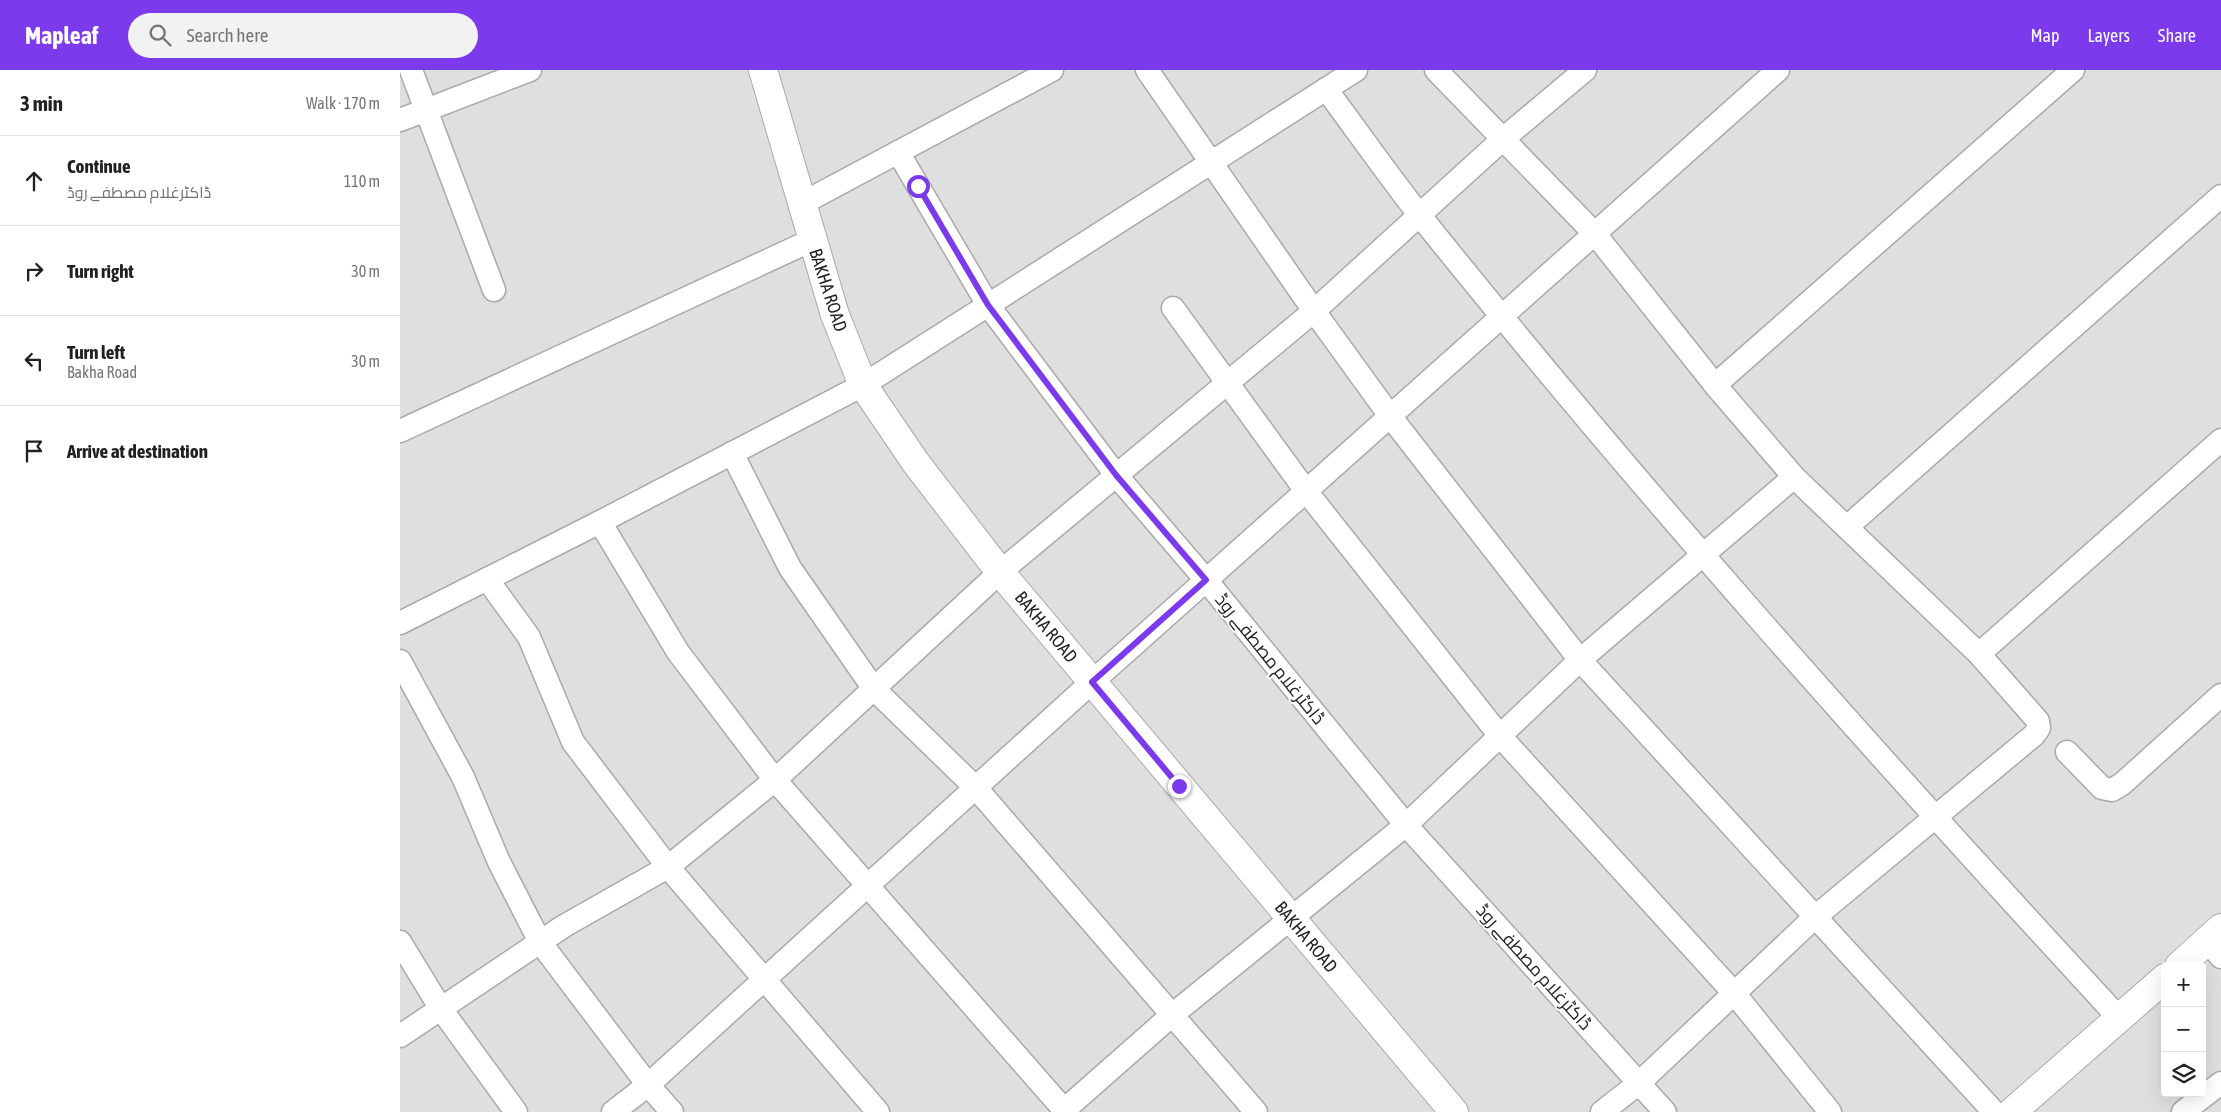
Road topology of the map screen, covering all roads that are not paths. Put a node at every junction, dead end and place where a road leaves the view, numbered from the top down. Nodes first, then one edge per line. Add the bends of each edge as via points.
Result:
1 (411, 70) edge
2 (530, 70) edge
3 (762, 70) edge
4 (1052, 70) edge
5 (1147, 70) edge
6 (1356, 70) edge
7 (1436, 70) edge
8 (1585, 70) edge
9 (2073, 70) edge
10 (1773, 72) edge
11 (1326, 89) junction
12 (426, 110) junction
13 (400, 120) edge
14 (1504, 139) junction
15 (898, 152) junction
16 (1211, 162) junction
17 (2221, 196) edge
18 (802, 204) junction
19 (1420, 215) junction
20 (1595, 234) junction
21 (812, 240) junction
22 (494, 290) dead end
23 (988, 305) junction
24 (1174, 308) dead end
25 (1314, 311) junction
26 (1503, 316) junction
27 (1228, 383) junction
28 (863, 385) junction
29 (1715, 385) junction
30 (1390, 416) junction
31 (400, 431) edge
32 (2221, 440) edge
33 (732, 453) junction
34 (1116, 475) junction
35 (1794, 477) junction
36 (1306, 491) junction
37 (600, 522) junction
38 (1847, 527) junction
39 (1702, 556) junction
40 (1000, 572) junction
41 (487, 579) junction
42 (1206, 580) junction
43 (400, 623) edge
44 (1979, 654) junction
45 (1580, 660) junction
46 (400, 661) edge
47 (1092, 682) junction
48 (874, 689) junction
49 (2221, 695) edge
50 (1500, 736) junction
51 (2067, 752) dead end
52 (775, 780) junction
53 (976, 788) junction
54 (1933, 817) junction
55 (1406, 825) junction
56 (668, 867) junction
57 (867, 886) junction
58 (1815, 916) junction
59 (1291, 919) junction
60 (400, 942) edge
61 (540, 942) junction
62 (2216, 942) edge
63 (2184, 962) edge
64 (763, 980) junction
65 (2161, 981) edge
66 (1734, 993) junction
67 (440, 1009) junction
68 (1172, 1015) junction
69 (2119, 1018) junction
70 (400, 1036) edge
71 (1639, 1083) junction
72 (2221, 1083) edge
73 (648, 1085) junction
74 (1064, 1111) edge
75 (516, 1112) edge
76 (613, 1112) edge
77 (672, 1112) edge
78 (878, 1112) edge
79 (1256, 1112) edge
80 (1454, 1112) edge
81 (1602, 1112) edge
82 (1665, 1112) edge
83 (1830, 1112) edge
84 (1994, 1112) edge
85 (2012, 1112) edge
86 (2183, 1112) edge

1 - 12 street
2 - 12 street
3 - 18 street, BAKHA ROAD
4 - 15 street
5 - 16 street
6 - 11 street
7 - 14 street
8 - 14 street
9 - 29 street
10 - 20 street
11 - 16 street
11 - 19 street
12 - 13 street
12 - 22 street
14 - 19 street
14 - 20 street
15 - 18 street
15 - 23 street, ڈاکٹرغلام مصطفے روڈ
16 - 23 street
16 - 25 street
17 - 38 street
18 - 21 street, BAKHA ROAD
19 - 25 street
19 - 26 street
20 - 26 street
20 - 29 street
21 - 28 street, BAKHA ROAD via 835,315
21 - 31 street
23 - 28 street
23 - 34 street, ڈاکٹرغلام مصطفے روڈ
24 - 27 street
25 - 27 street
25 - 30 street
26 - 30 street
26 - 39 street
27 - 34 street
27 - 36 street
28 - 33 street
28 - 40 street, BAKHA ROAD via 916,463
29 - 35 street
30 - 36 street
30 - 45 street
32 - 44 street
33 - 37 street
33 - 48 street via 790,568
34 - 40 street
34 - 42 street, ڈاکٹرغلام مصطفے روڈ
35 - 38 street
35 - 39 street
36 - 42 street
36 - 50 street
37 - 41 street
37 - 52 street via 678,652
38 - 44 street
39 - 45 street
39 - 54 street
40 - 47 street, BAKHA ROAD
40 - 48 street
41 - 43 street
41 - 56 street via 530,637 573,742
42 - 47 street
42 - 55 street, ڈاکٹرغلام مصطفے روڈ
44 - 54 street via 2038,721 2039,728
45 - 50 street
45 - 58 street
46 - 61 street via 463,777 499,862
47 - 53 street
47 - 59 street, BAKHA ROAD
48 - 52 street
48 - 53 street
49 - 51 street via 2112,790 2102,788
50 - 55 street
50 - 66 street
52 - 56 street
52 - 57 street
53 - 57 street
53 - 68 street
54 - 58 street
54 - 69 street
55 - 59 street
55 - 71 street, ڈاکٹرغلام مصطفے روڈ
56 - 61 street
56 - 64 street
57 - 64 street
57 - 74 street
58 - 66 street
58 - 84 street
59 - 68 street
59 - 80 street, BAKHA ROAD
60 - 67 street
61 - 67 street
61 - 73 street
62 - 63 street
64 - 73 street
64 - 78 street
65 - 69 street
66 - 71 street
66 - 83 street
67 - 70 street
67 - 75 street
68 - 74 street
68 - 79 street
69 - 85 street
71 - 81 street
71 - 82 street, ڈاکٹرغلام مصطفے روڈ
72 - 86 street
73 - 76 street
73 - 77 street

